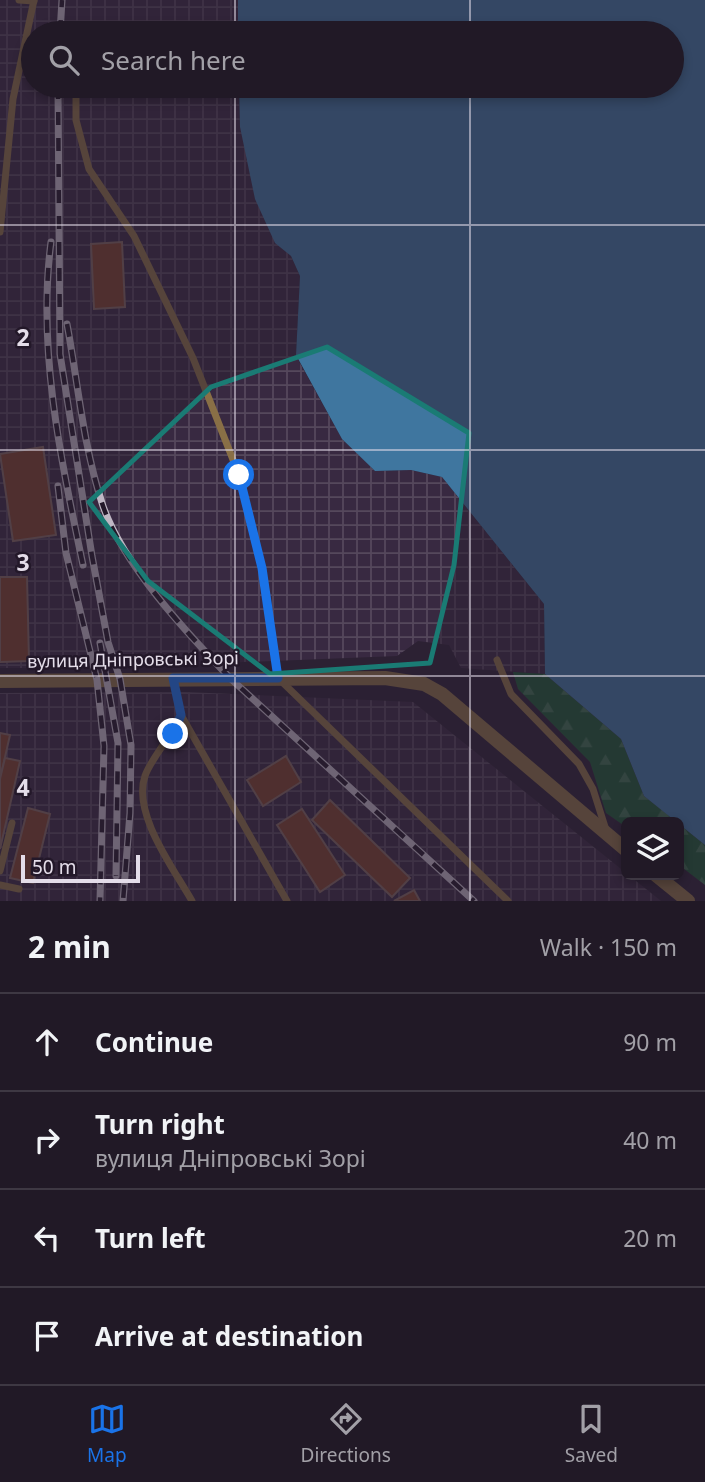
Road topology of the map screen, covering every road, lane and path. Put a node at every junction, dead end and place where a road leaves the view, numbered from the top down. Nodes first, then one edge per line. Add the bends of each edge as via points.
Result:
1 (19, 0) edge
2 (34, 1) edge
3 (30, 21) edge
4 (21, 62) edge
5 (76, 98) edge
6 (0, 232) edge
7 (497, 660) dead end
8 (173, 678) junction
9 (278, 678) junction
10 (0, 681) edge
11 (181, 715) junction
12 (12, 823) dead end
13 (607, 834) junction
14 (621, 846) edge
15 (0, 871) edge
16 (662, 880) edge
17 (0, 885) edge
18 (19, 889) dead end
19 (192, 901) edge
20 (287, 901) edge
21 (508, 901) edge
22 (688, 901) edge

1 - 2 lane
2 - 3 lane
4 - 6 lane
5 - 9 lane via 76,120 89,169 134,236 193,358 239,475 262,568
7 - 13 lane via 511,694 579,764 593,789
8 - 9 street, вулиця Дніпровські Зорі
8 - 10 street, вулиця Дніпровські Зорі
8 - 11 lane
9 - 13 street, вулиця Дніпровські Зорі via 385,678 424,684 442,694
9 - 21 lane
11 - 19 lane via 145,776 144,815
11 - 20 lane
12 - 15 lane
13 - 14 street, вулиця Дніпровські Зорі
16 - 22 street
17 - 18 lane

